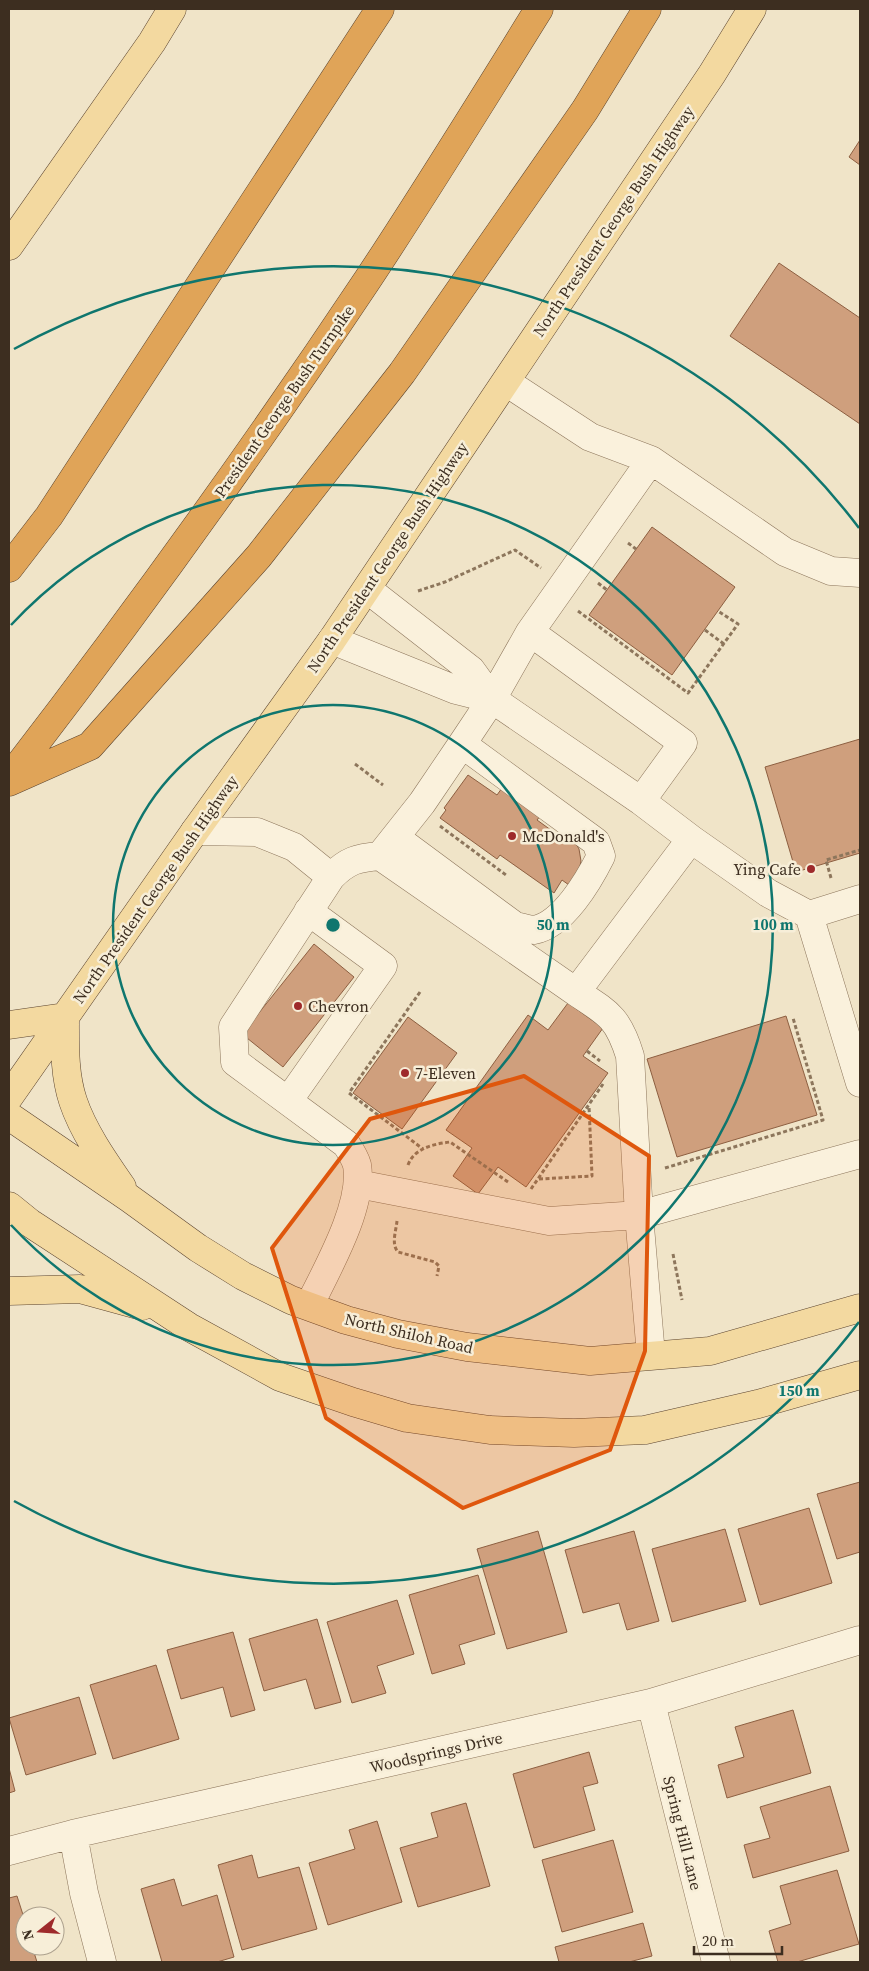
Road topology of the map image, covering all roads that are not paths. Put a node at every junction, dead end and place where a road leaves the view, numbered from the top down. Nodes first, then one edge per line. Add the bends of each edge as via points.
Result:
1 (172, 9) edge
2 (380, 9) edge
3 (539, 9) edge
4 (647, 9) edge
5 (752, 9) edge
6 (9, 246) edge
7 (506, 382) junction
8 (651, 460) junction
9 (9, 568) edge
10 (860, 573) edge
11 (367, 589) junction
12 (530, 632) junction
13 (332, 640) junction
14 (492, 699) junction
15 (462, 744) junction
16 (9, 778) edge
17 (9, 782) edge
18 (641, 801) junction
19 (196, 831) junction
20 (691, 839) junction
21 (388, 847) junction
22 (331, 877) junction
23 (860, 900) edge
24 (308, 911) junction
25 (809, 915) junction
26 (576, 992) junction
27 (65, 1017) junction
28 (9, 1025) edge
29 (860, 1084) edge
30 (9, 1097) edge
31 (288, 1101) junction
32 (9, 1116) edge
33 (860, 1154) edge
34 (358, 1184) junction
35 (129, 1198) junction
36 (9, 1206) edge
37 (639, 1215) junction
38 (9, 1291) edge
39 (309, 1306) junction
40 (860, 1308) edge
41 (168, 1313) junction
42 (651, 1356) junction
43 (860, 1375) edge
44 (860, 1640) edge
45 (651, 1703) junction
46 (73, 1834) junction
47 (9, 1851) edge
48 (102, 1962) edge
49 (716, 1962) edge

1 - 6 main road
2 - 9 highway via 49,516
3 - 16 highway, President George Bush Turnpike via 306,372 192,534
4 - 17 highway via 585,110 407,365 259,556 90,746
5 - 7 main road, North President George Bush Highway
7 - 8 street via 590,437
7 - 11 main road, North President George Bush Highway
8 - 10 street via 785,552 831,571
8 - 12 street
11 - 13 main road, North President George Bush Highway
11 - 14 street via 470,670
12 - 14 street
12 - 18 street via 683,743
13 - 14 street via 456,690
13 - 19 main road, North President George Bush Highway
14 - 15 street
14 - 18 street
15 - 21 street
15 - 21 street via 596,842 601,856 565,911 546,926 533,930 515,926
18 - 20 street
19 - 22 street via 257,832 294,848
19 - 27 main road, North President George Bush Highway
20 - 25 street via 768,893
20 - 26 street
21 - 22 street via 343,865
21 - 26 street
22 - 24 street
23 - 25 street
24 - 31 street via 234,1027 235,1062
24 - 31 street via 382,966
25 - 29 street
26 - 37 street via 611,1016 624,1035 630,1056
27 - 28 main road
27 - 30 main road, North President George Bush Highway
27 - 35 main road via 66,1062 73,1101 97,1150
31 - 34 street via 346,1144 357,1163
32 - 35 main road, North Shiloh Road
33 - 37 street
34 - 37 street via 550,1221
34 - 39 street via 352,1212
35 - 39 main road, North Shiloh Road via 243,1276
36 - 41 main road
37 - 42 street
38 - 41 main road via 80,1289
39 - 42 main road, North Shiloh Road via 390,1332 467,1348 590,1361
40 - 42 main road, North Shiloh Road via 710,1351
41 - 43 main road via 280,1377 407,1418 490,1430 574,1433 645,1430 758,1404
44 - 45 street, Woodsprings Drive
45 - 46 street, Woodsprings Drive
45 - 49 street, Spring Hill Lane
46 - 47 street, Woodsprings Drive
46 - 48 street

